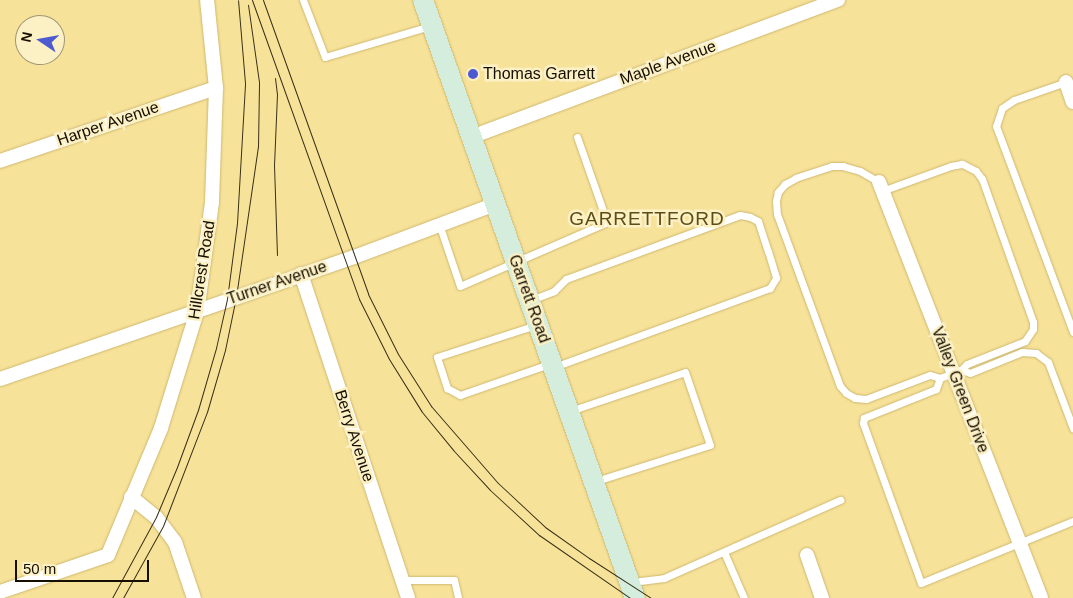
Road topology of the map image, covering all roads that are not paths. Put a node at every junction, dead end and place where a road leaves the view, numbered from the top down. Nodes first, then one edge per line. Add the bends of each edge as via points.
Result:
1 (207, 0) edge
2 (303, 0) edge
3 (423, 0) edge
4 (838, 0) edge
5 (432, 25) junction
6 (1066, 82) joint
7 (216, 88) junction
8 (1073, 102) edge
9 (471, 137) junction
10 (577, 137) dead end
11 (0, 161) edge
12 (880, 186) junction
13 (496, 204) junction
14 (439, 224) junction
15 (516, 262) junction
16 (301, 274) junction
17 (530, 301) junction
18 (197, 312) junction
19 (538, 325) junction
20 (1073, 332) edge
21 (553, 365) junction
22 (952, 374) junction
23 (0, 379) edge
24 (569, 411) junction
25 (1073, 428) edge
26 (594, 482) junction
27 (131, 498) junction
28 (840, 500) dead end
29 (1073, 521) edge
30 (1019, 543) junction
31 (724, 552) junction
32 (807, 555) dead end
33 (402, 580) junction
34 (633, 590) edge
35 (0, 592) edge
36 (194, 598) edge
37 (408, 598) edge
38 (458, 598) edge
39 (744, 598) edge
40 (822, 598) edge
41 (1041, 598) edge

1 - 7 street, Hillcrest Road
2 - 5 lane via 325,57
3 - 5 main road, Garrett Road
4 - 9 street, Maple Avenue
5 - 9 main road, Garrett Road
6 - 8 street
6 - 20 lane via 1014,100 1002,108 996,126
7 - 11 street, Harper Avenue
7 - 18 street, Hillcrest Road via 212,202
9 - 13 main road, Garrett Road
10 - 15 lane via 606,222
12 - 22 street, Valley Green Drive
12 - 22 lane via 962,164 976,171 982,180 1033,329 1025,341 967,364
12 - 22 lane via 860,171 832,166 785,184 776,201 777,214 840,386 855,398 866,399 930,375
13 - 14 street, Turner Avenue
13 - 15 main road, Garrett Road
14 - 15 lane via 460,286
14 - 16 street, Turner Avenue
15 - 17 main road, Garrett Road
16 - 18 street, Turner Avenue
16 - 33 street, Berry Avenue
17 - 19 main road, Garrett Road
17 - 21 lane via 554,291 566,279 740,215 758,222 776,278 770,288
18 - 23 street, Turner Avenue
18 - 27 street, Hillcrest Road via 161,428
19 - 21 main road, Garrett Road
19 - 21 lane via 437,358 447,388 460,395
21 - 24 main road, Garrett Road
22 - 25 lane via 970,373 1022,352 1036,353 1048,362
22 - 30 street, Valley Green Drive
22 - 30 lane via 936,389 864,418 863,423 921,583
24 - 26 main road, Garrett Road
24 - 26 lane via 685,372 710,446
26 - 34 main road, Garrett Road
27 - 35 street, Hillcrest Road via 108,555
27 - 36 street via 156,518 175,542
28 - 31 lane
29 - 30 lane
30 - 41 street, Valley Green Drive
31 - 34 lane
31 - 39 lane
32 - 40 street
33 - 37 street, Berry Avenue
33 - 38 lane via 454,580

